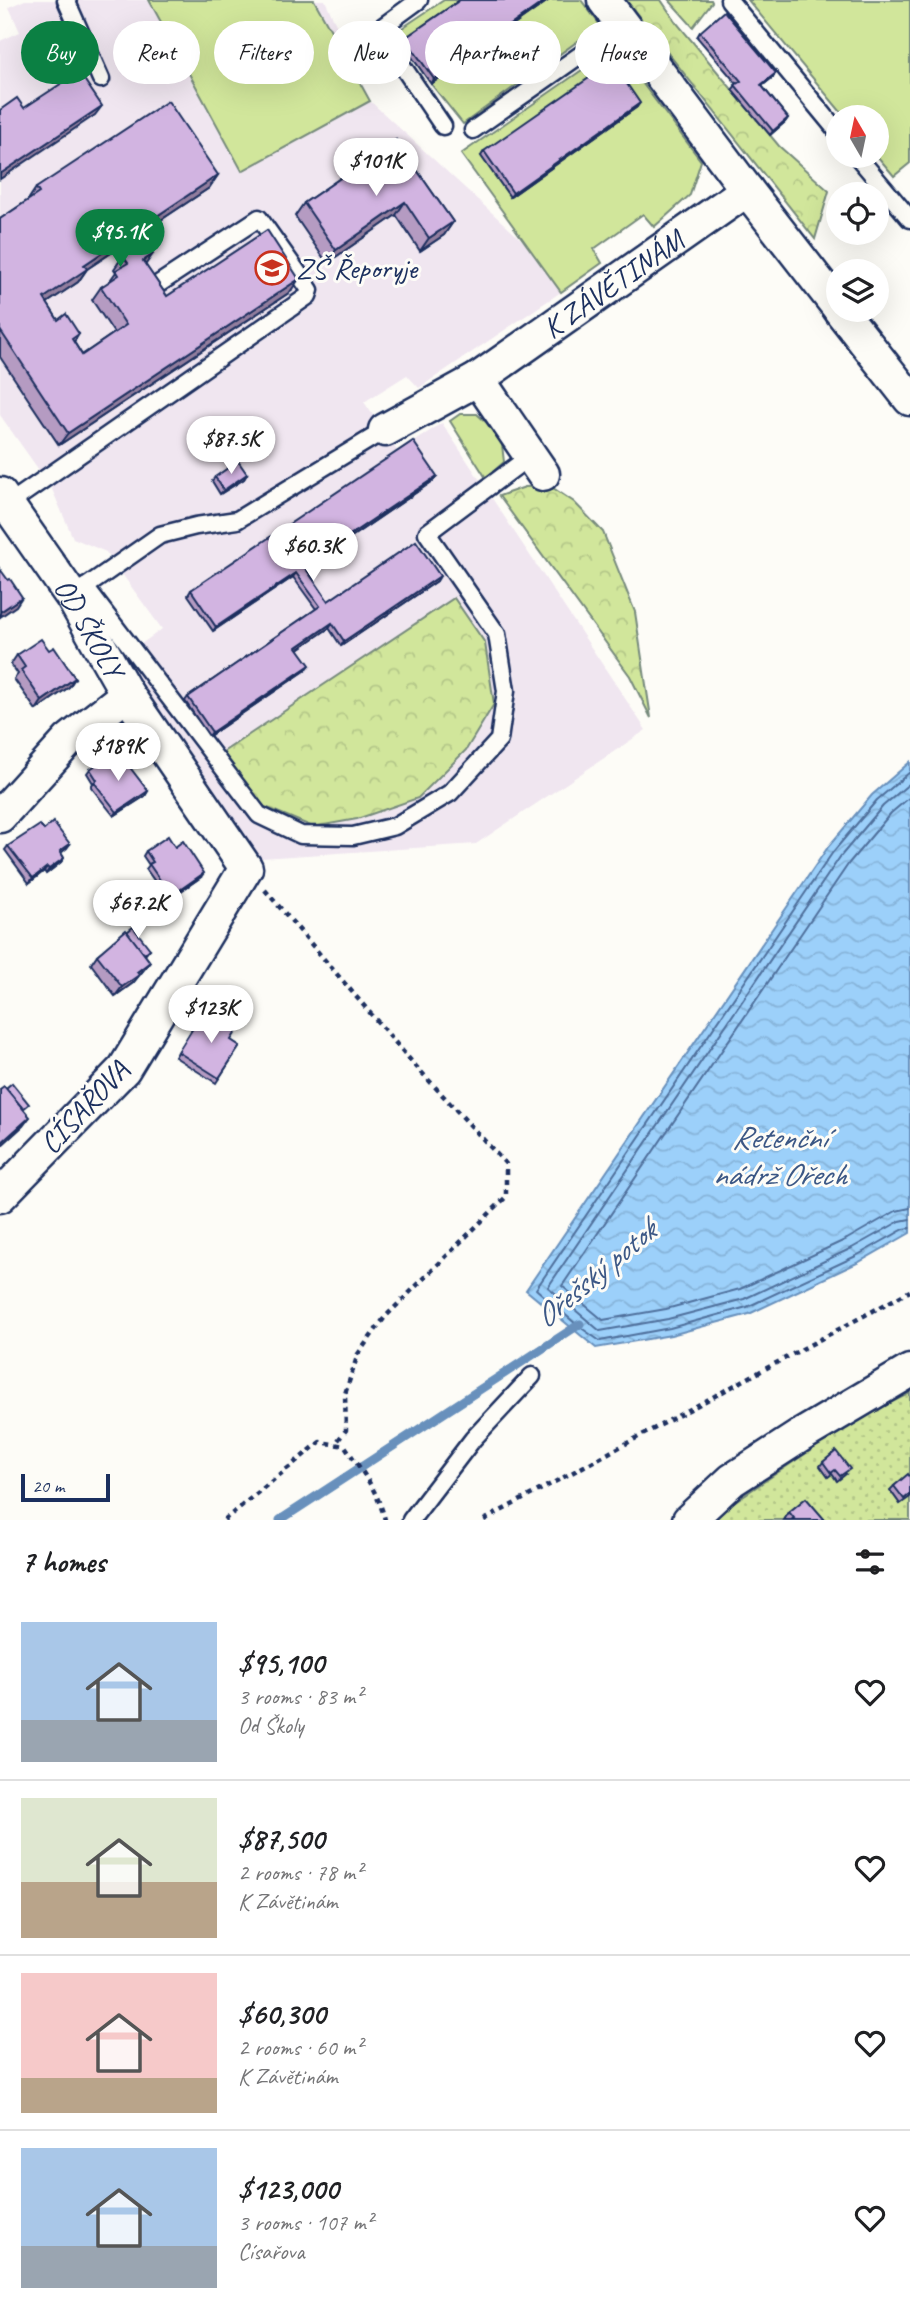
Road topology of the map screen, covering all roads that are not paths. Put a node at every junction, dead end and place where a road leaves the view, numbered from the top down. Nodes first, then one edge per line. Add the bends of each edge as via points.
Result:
1 (66, 0) edge
2 (604, 0) edge
3 (729, 0) edge
4 (410, 3) edge
5 (620, 21) edge
6 (575, 59) edge
7 (101, 79) dead end
8 (667, 84) edge
9 (826, 117) edge
10 (443, 126) dead end
11 (473, 130) dead end
12 (867, 168) edge
13 (747, 190) junction
14 (910, 219) edge
15 (160, 284) edge
16 (826, 291) edge
17 (850, 322) edge
18 (478, 379) junction
19 (910, 399) edge
20 (385, 430) joint
21 (536, 465) joint
22 (2, 503) edge
23 (79, 592) junction
24 (127, 694) junction
25 (0, 817) edge
26 (246, 868) joint
27 (0, 1196) edge
28 (910, 1371) edge
29 (532, 1376) dead end
30 (411, 1520) edge
31 (689, 1520) edge

1 - 7 lane
2 - 5 street
3 - 9 lane
4 - 10 lane via 378,30
6 - 11 lane
8 - 13 street
12 - 14 lane
13 - 16 street
13 - 18 street, K ZÁVĚTINÁM
15 - 22 lane via 259,218 310,290 308,296
17 - 19 street
18 - 20 street, K ZÁVĚTINÁM
18 - 21 street
20 - 23 lane, K ZÁVĚTINÁM via 237,520 160,535
21 - 23 lane via 426,533 497,634 506,691 499,740 450,793 395,826 353,836 301,835 259,816
22 - 23 street, OD ŠKOLY
23 - 24 street, OD ŠKOLY
24 - 25 street via 69,740
24 - 26 street, OD ŠKOLY
26 - 27 street, CÍSAŘOVA via 124,1069
28 - 31 street via 732,1480
29 - 30 lane via 473,1439

